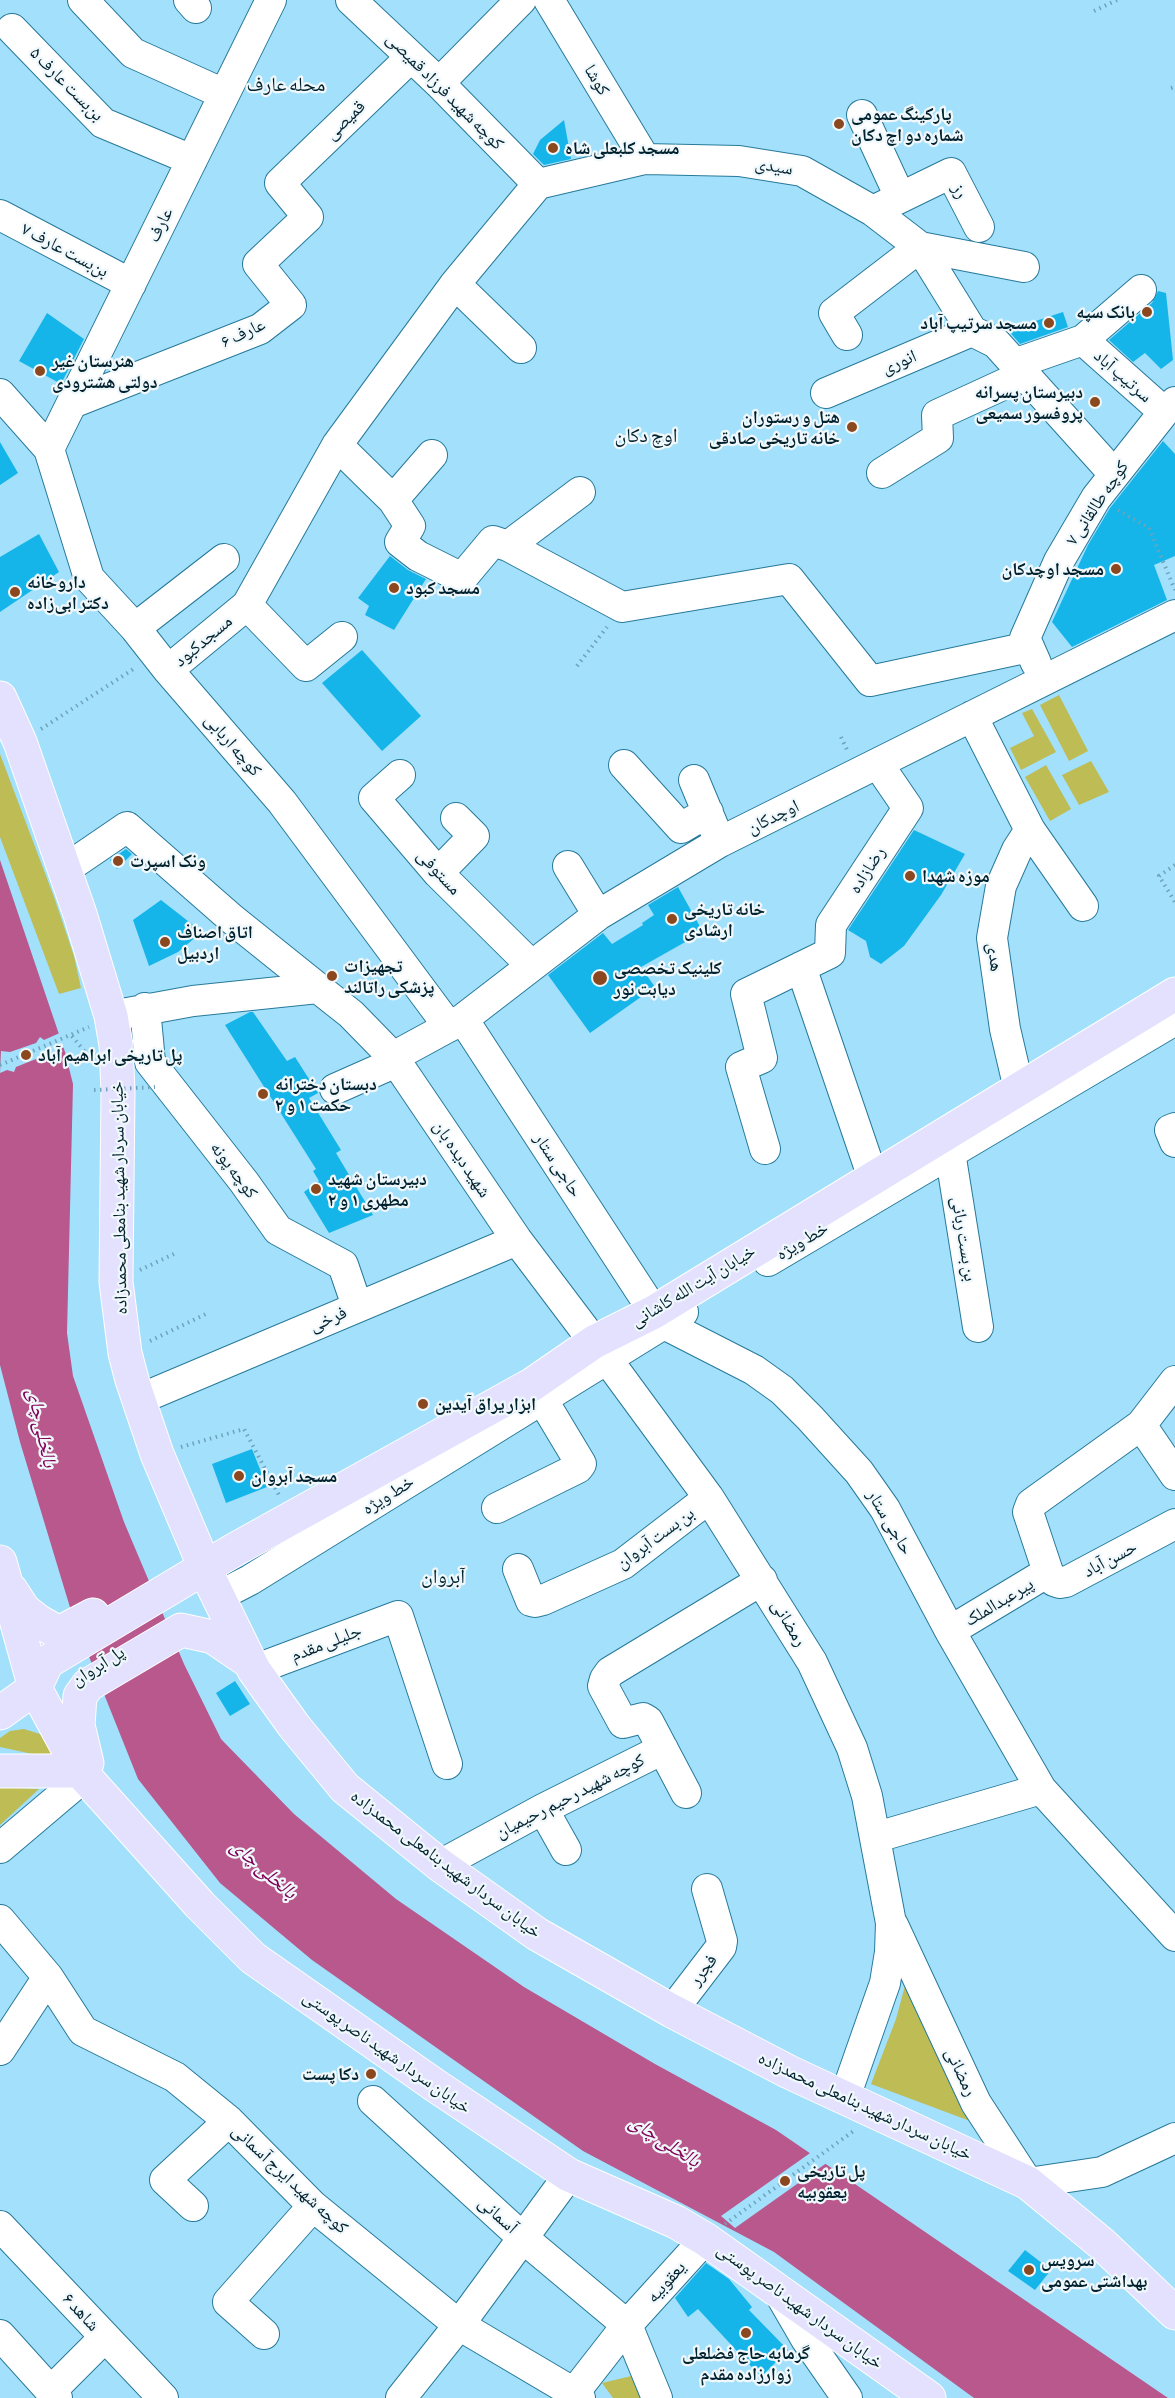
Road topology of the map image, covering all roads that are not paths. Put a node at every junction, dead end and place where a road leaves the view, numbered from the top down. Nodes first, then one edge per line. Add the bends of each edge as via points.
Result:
1 (82, 0) edge
2 (271, 0) edge
3 (351, 0) edge
4 (520, 0) edge
5 (549, 0) edge
6 (12, 29) dead end
7 (411, 57) junction
8 (438, 83) junction
9 (224, 94) junction
10 (862, 115) dead end
11 (645, 159) junction
12 (192, 160) junction
13 (280, 183) joint
14 (538, 184) junction
15 (900, 197) junction
16 (873, 211) junction
17 (0, 215) edge
18 (979, 227) dead end
19 (920, 247) junction
20 (1024, 267) dead end
21 (131, 284) junction
22 (455, 284) junction
23 (1142, 290) dead end
24 (972, 331) junction
25 (847, 335) dead end
26 (1083, 340) junction
27 (521, 348) dead end
28 (1019, 369) junction
29 (826, 393) dead end
30 (0, 394) edge
31 (72, 403) junction
32 (1170, 407) edge
33 (337, 445) junction
34 (49, 449) junction
35 (432, 455) dead end
36 (882, 473) dead end
37 (1114, 474) junction
38 (580, 492) dead end
39 (393, 500) junction
40 (508, 546) junction
41 (224, 559) dead end
42 (247, 604) junction
43 (1175, 615) edge
44 (135, 628) junction
45 (342, 637) dead end
46 (1029, 647) junction
47 (162, 662) junction
48 (1043, 680) junction
49 (0, 698) edge
50 (972, 716) junction
51 (878, 764) junction
52 (624, 765) dead end
53 (400, 775) dead end
54 (694, 780) dead end
55 (708, 812) junction
56 (456, 818) dead end
57 (1030, 830) junction
58 (720, 842) junction
59 (568, 866) dead end
60 (64, 870) junction
61 (438, 873) junction
62 (1083, 906) dead end
63 (598, 915) junction
64 (532, 966) junction
65 (801, 967) junction
66 (318, 988) junction
67 (1175, 994) edge
68 (145, 1008) junction
69 (111, 1016) junction
70 (1175, 1020) edge
71 (456, 1023) junction
72 (395, 1059) junction
73 (335, 1089) dead end
74 (1019, 1089) junction
75 (1175, 1128) edge
76 (1175, 1142) edge
77 (765, 1149) dead end
78 (950, 1152) junction
79 (873, 1178) junction
80 (517, 1240) junction
81 (357, 1306) junction
82 (659, 1318) junction
83 (978, 1327) dead end
84 (600, 1351) junction
85 (1175, 1381) edge
86 (538, 1392) junction
87 (140, 1399) junction
88 (1141, 1425) junction
89 (1175, 1475) edge
90 (709, 1498) junction
91 (497, 1508) dead end
92 (180, 1510) junction
93 (1175, 1524) edge
94 (518, 1569) dead end
95 (3, 1572) edge
96 (1048, 1572) junction
97 (762, 1580) junction
98 (211, 1582) junction
99 (172, 1606) junction
100 (950, 1631) junction
101 (83, 1656) junction
102 (252, 1666) junction
103 (34, 1688) junction
104 (0, 1713) edge
105 (663, 1749) junction
106 (447, 1764) dead end
107 (0, 1771) edge
108 (86, 1777) junction
109 (1041, 1789) junction
110 (686, 1793) dead end
111 (543, 1809) junction
112 (877, 1837) junction
113 (0, 1848) edge
114 (566, 1850) dead end
115 (440, 1864) junction
116 (707, 1889) dead end
117 (0, 1920) edge
118 (891, 1923) junction
119 (1175, 1936) edge
120 (48, 1977) junction
121 (672, 2011) junction
122 (0, 2050) edge
123 (845, 2097) junction
124 (373, 2101) dead end
125 (229, 2121) junction
126 (1175, 2139) edge
127 (569, 2175) junction
128 (1028, 2183) junction
129 (193, 2206) dead end
130 (313, 2206) junction
131 (0, 2226) edge
132 (523, 2238) junction
133 (705, 2239) junction
134 (777, 2289) junction
135 (1175, 2313) edge
136 (459, 2325) junction
137 (627, 2325) junction
138 (264, 2334) dead end
139 (0, 2335) edge
140 (105, 2337) junction
141 (54, 2395) edge
142 (574, 2396) edge
143 (164, 2398) edge
144 (401, 2398) edge
145 (657, 2398) edge
146 (847, 2398) edge
147 (929, 2398) edge

1 - 9 street via 133,53
2 - 9 street, عارف
3 - 7 street, کوچه شهید فرزاد قمیصی
4 - 8 street
5 - 11 street, کوشا
6 - 12 street, بن‌بست عارف ۵ via 103,123
7 - 8 street, کوچه شهید فرزاد قمیصی
7 - 13 street, قمیصی
8 - 14 street, کوچه شهید فرزاد قمیصی
9 - 12 street, عارف
10 - 15 street
11 - 14 street, سیدی
11 - 16 street, سیدی via 739,161 802,171
12 - 21 street, عارف
13 - 31 street, عارف ۶ via 308,217 258,264 291,305 260,329
14 - 22 street
15 - 16 street, رز
15 - 18 street, رز via 951,173
16 - 19 street, سیدی
17 - 21 street, بن‌بست عارف ۷
19 - 20 street, سیدی
19 - 24 street
19 - 25 street via 834,313
21 - 31 street, عارف
22 - 27 street
22 - 33 street
23 - 26 street
24 - 28 street via 996,343
24 - 29 street, انوری
26 - 28 street, سرتیپ آباد
26 - 32 street, سرتیپ آباد
28 - 36 street, سرتیپ آباد via 937,415 938,438
28 - 37 street
30 - 34 street
31 - 34 street, عارف
32 - 37 street, کوچه طالقانی ۷
33 - 39 street
33 - 42 street
34 - 44 street, کوچه اربابی via 89,578
35 - 39 street
37 - 46 street, کوچه طالقانی ۷ via 1059,561 1025,638
38 - 40 street
39 - 40 street via 410,526 400,542 418,556 462,578 493,541
40 - 46 street via 622,607 789,579 870,681
41 - 44 street
42 - 45 street, مسجدکبود via 306,666
42 - 47 street, مسجدکبود
43 - 48 street, اوچدکان
44 - 47 street, کوچه اربابی
46 - 48 street
47 - 71 street, کوچه اربابی via 282,802
48 - 50 street, اوچدکان
49 - 60 main road, خیابان سردار شهید بنامعلی محمدزاده via 20,742
50 - 51 street, اوچدکان
50 - 57 street
51 - 58 street, اوچدکان
51 - 65 street, رضازاده via 908,808 831,925 830,953
52 - 55 street via 681,828
53 - 61 street, مستوفی via 374,798
54 - 55 street
55 - 58 street
56 - 61 street via 474,836
57 - 62 street
57 - 74 street, هدی via 1001,886 992,938 1005,1029
58 - 63 street, اوچدکان
59 - 63 street
60 - 66 street, شهید دیده بان via 127,827
60 - 69 main road, خیابان سردار شهید بنامعلی محمدزاده
61 - 64 street, مستوفی
63 - 64 street, اوچدکان
64 - 71 street, اوچدکان
65 - 77 street, رضازاده via 746,994 762,1058 741,1067
65 - 79 street
66 - 68 street
66 - 72 street, شهید دیده بان via 351,1014
67 - 74 main road, خیابان آیت الله کاشانی
68 - 69 street
68 - 81 street, کوچه پونه via 150,1062 166,1092 200,1125 278,1230 343,1265
69 - 87 main road, خیابان سردار شهید بنامعلی محمدزاده via 118,1092 116,1282 125,1353
70 - 78 street, خط ویژه
71 - 72 street, اوچدکان
71 - 82 street, حاجی ستار
72 - 73 street, اوچدکان
72 - 80 street, شهید دیده بان
74 - 79 main road, خیابان آیت الله کاشانی
75 - 76 street via 1170,1130
78 - 82 street, خط ویژه
78 - 83 street, بن بست ربانی
79 - 82 main road, خیابان آیت الله کاشانی
80 - 81 street, فرخی
80 - 84 street, شهید دیده بان
81 - 87 street, فرخی
82 - 84 main road, خیابان آیت الله کاشانی
82 - 100 street, حاجی ستار via 754,1370 782,1390 810,1418 859,1472 885,1509
84 - 86 main road, خیابان آیت الله کاشانی
84 - 90 street, رمضانی
85 - 88 street
86 - 91 street via 581,1464
86 - 98 main road, خیابان آیت الله کاشانی via 292,1519
86 - 98 street, خط ویژه via 250,1580
87 - 92 main road, خیابان سردار شهید بنامعلی محمدزاده
88 - 89 street
88 - 96 street via 1031,1504 1028,1518
90 - 94 street, بن بست آبروان via 623,1564 543,1600 531,1600
90 - 97 street, رمضانی
92 - 98 main road, خیابان سردار شهید بنامعلی محمدزاده
92 - 99 main road via 179,1544 172,1568
93 - 96 street, حسن آباد via 1066,1582 1054,1581
95 - 101 main road via 24,1610 59,1633
95 - 103 main road, خیابان سردار شهید ناصر پوستی
96 - 100 street, پیرعبدالملک
97 - 105 street, کوچه شهید رحیم رحیمیان via 610,1672 605,1679 603,1686 620,1720 628,1723 646,1718
97 - 112 street, رمضانی via 835,1707 864,1786
98 - 99 main road, پل آبروان
98 - 102 main road, خیابان سردار شهید بنامعلی محمدزاده
99 - 101 main road, پل آبروان
99 - 101 main road
99 - 102 main road
100 - 109 street, حاجی ستار
101 - 103 main road, پل آبروان via 61,1689
101 - 108 main road via 88,1685 80,1696 78,1725
102 - 106 street, جلیلی مقدم via 398,1616
102 - 115 main road, خیابان سردار شهید بنامعلی محمدزاده via 345,1788
103 - 104 main road
103 - 108 main road, خیابان سردار شهید ناصر پوستی
105 - 110 street
105 - 111 street, کوچه شهید رحیم رحیمیان
107 - 108 main road
108 - 113 street
108 - 127 main road, خیابان سردار شهید ناصر پوستی via 162,1864 253,1958
109 - 112 street
109 - 119 street, حاجی ستار
111 - 114 street
111 - 115 street, کوچه شهید رحیم رحیمیان
112 - 118 street, رمضانی
115 - 121 main road, خیابان سردار شهید بنامعلی محمدزاده via 537,1934
116 - 121 street, فجرر via 721,1947
117 - 120 street, کوچه شهید ایرج آسمانی
118 - 123 street, رمضانی via 885,1983
118 - 128 street, رمضانی via 976,2103
120 - 122 street
120 - 125 street, کوچه شهید ایرج آسمانی via 83,2031 175,2077
121 - 123 main road, خیابان سردار شهید بنامعلی محمدزاده
123 - 128 main road, خیابان سردار شهید بنامعلی محمدزاده
124 - 132 street, آسمانی
125 - 129 street via 165,2180
125 - 130 street, کوچه شهید ایرج آسمانی
126 - 128 street via 1102,2172
127 - 132 street
127 - 133 main road, خیابان سردار شهید ناصر پوستی via 676,2222
128 - 135 main road, خیابان سردار شهید بنامعلی محمدزاده via 1101,2243
130 - 136 street, کوچه شهید ایرج آسمانی
130 - 138 street via 228,2302
131 - 140 street, شاهد ۶
132 - 136 street
132 - 137 street, آسمانی
133 - 134 main road, خیابان سردار شهید ناصر پوستی
133 - 137 street, یعقوبیه
134 - 146 street via 806,2340
134 - 147 main road, خیابان سردار شهید ناصر پوستی
136 - 142 street, کوچه شهید ایرج آسمانی
136 - 144 street
137 - 142 street, یعقوبیه
137 - 145 street
139 - 141 street
140 - 141 street
140 - 143 street, شاهد ۶

